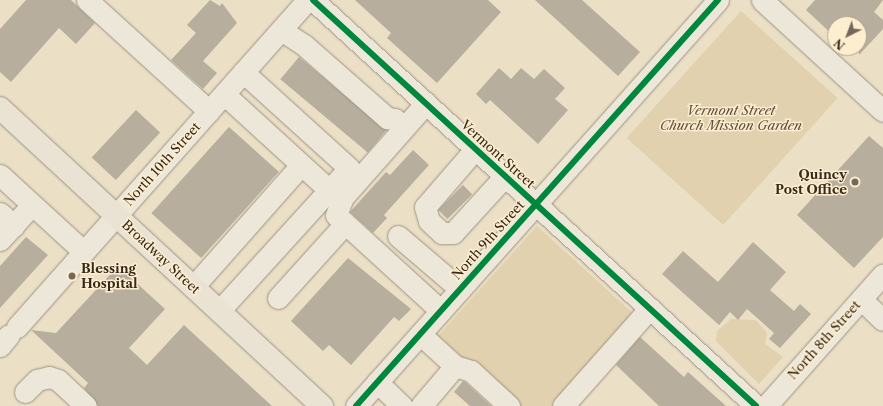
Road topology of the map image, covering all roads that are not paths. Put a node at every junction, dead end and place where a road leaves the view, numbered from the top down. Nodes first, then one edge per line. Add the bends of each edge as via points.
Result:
1 (88, 0) edge
2 (307, 0) edge
3 (313, 0) edge
4 (718, 0) edge
5 (762, 0) edge
6 (281, 30) junction
7 (243, 72) junction
8 (224, 94) junction
9 (267, 94) junction
10 (419, 96) junction
11 (0, 108) edge
12 (209, 111) junction
13 (883, 111) edge
14 (248, 116) junction
15 (395, 119) junction
16 (476, 148) junction
17 (301, 165) junction
18 (349, 168) junction
19 (0, 175) edge
20 (505, 176) junction
21 (329, 190) junction
22 (536, 203) junction
23 (32, 205) junction
24 (116, 215) junction
25 (344, 225) junction
26 (4, 226) edge
27 (398, 236) dead end
28 (83, 251) junction
29 (883, 274) edge
30 (193, 287) junction
31 (460, 289) junction
32 (278, 298) dead end
33 (860, 299) junction
34 (650, 308) junction
35 (441, 310) junction
36 (219, 311) junction
37 (883, 320) edge
38 (420, 334) junction
39 (9, 336) edge
40 (455, 366) junction
41 (377, 382) junction
42 (25, 392) dead end
43 (429, 403) edge
44 (86, 406) edge
45 (322, 406) edge
46 (356, 406) edge
47 (402, 406) edge
48 (510, 406) edge
49 (563, 406) edge
50 (756, 406) edge
51 (766, 406) edge

1 - 12 street
2 - 6 street, North 10th Street
3 - 10 street, Vermont Street
4 - 22 street, North 9th Street
5 - 13 street
6 - 7 street, North 10th Street
6 - 15 street via 304,45 387,118
7 - 8 street, North 10th Street
7 - 9 street
8 - 12 street, North 10th Street
8 - 14 street
9 - 14 street
9 - 18 street
10 - 15 street via 398,105
10 - 16 street, Vermont Street
10 - 25 street via 343,197 336,215
11 - 24 main road, Broadway Street
12 - 24 street, North 10th Street
14 - 17 street
15 - 18 street via 389,133 357,170
16 - 20 street, Vermont Street
16 - 20 street via 425,207 429,221 442,233 453,233
17 - 21 street
17 - 30 street
18 - 21 street
19 - 23 street
20 - 22 street, Vermont Street
21 - 36 street
22 - 31 street, North 9th Street
22 - 34 street, Vermont Street
23 - 26 street
23 - 28 street
24 - 28 street, North 10th Street
24 - 30 main road, Broadway Street
25 - 32 street
25 - 35 street
27 - 31 street
28 - 39 street, North 10th Street
29 - 33 street, North 8th Street
30 - 36 main road, Broadway Street
31 - 35 street, North 9th Street
33 - 37 street
33 - 51 street, North 8th Street
34 - 49 street
34 - 50 street, Vermont Street
35 - 38 street, North 9th Street
36 - 45 main road, Broadway Street
38 - 40 street
38 - 41 street, North 9th Street
40 - 43 street
40 - 48 street via 471,371
41 - 46 street, North 9th Street
41 - 47 street
42 - 44 street via 37,380 49,377 58,380

